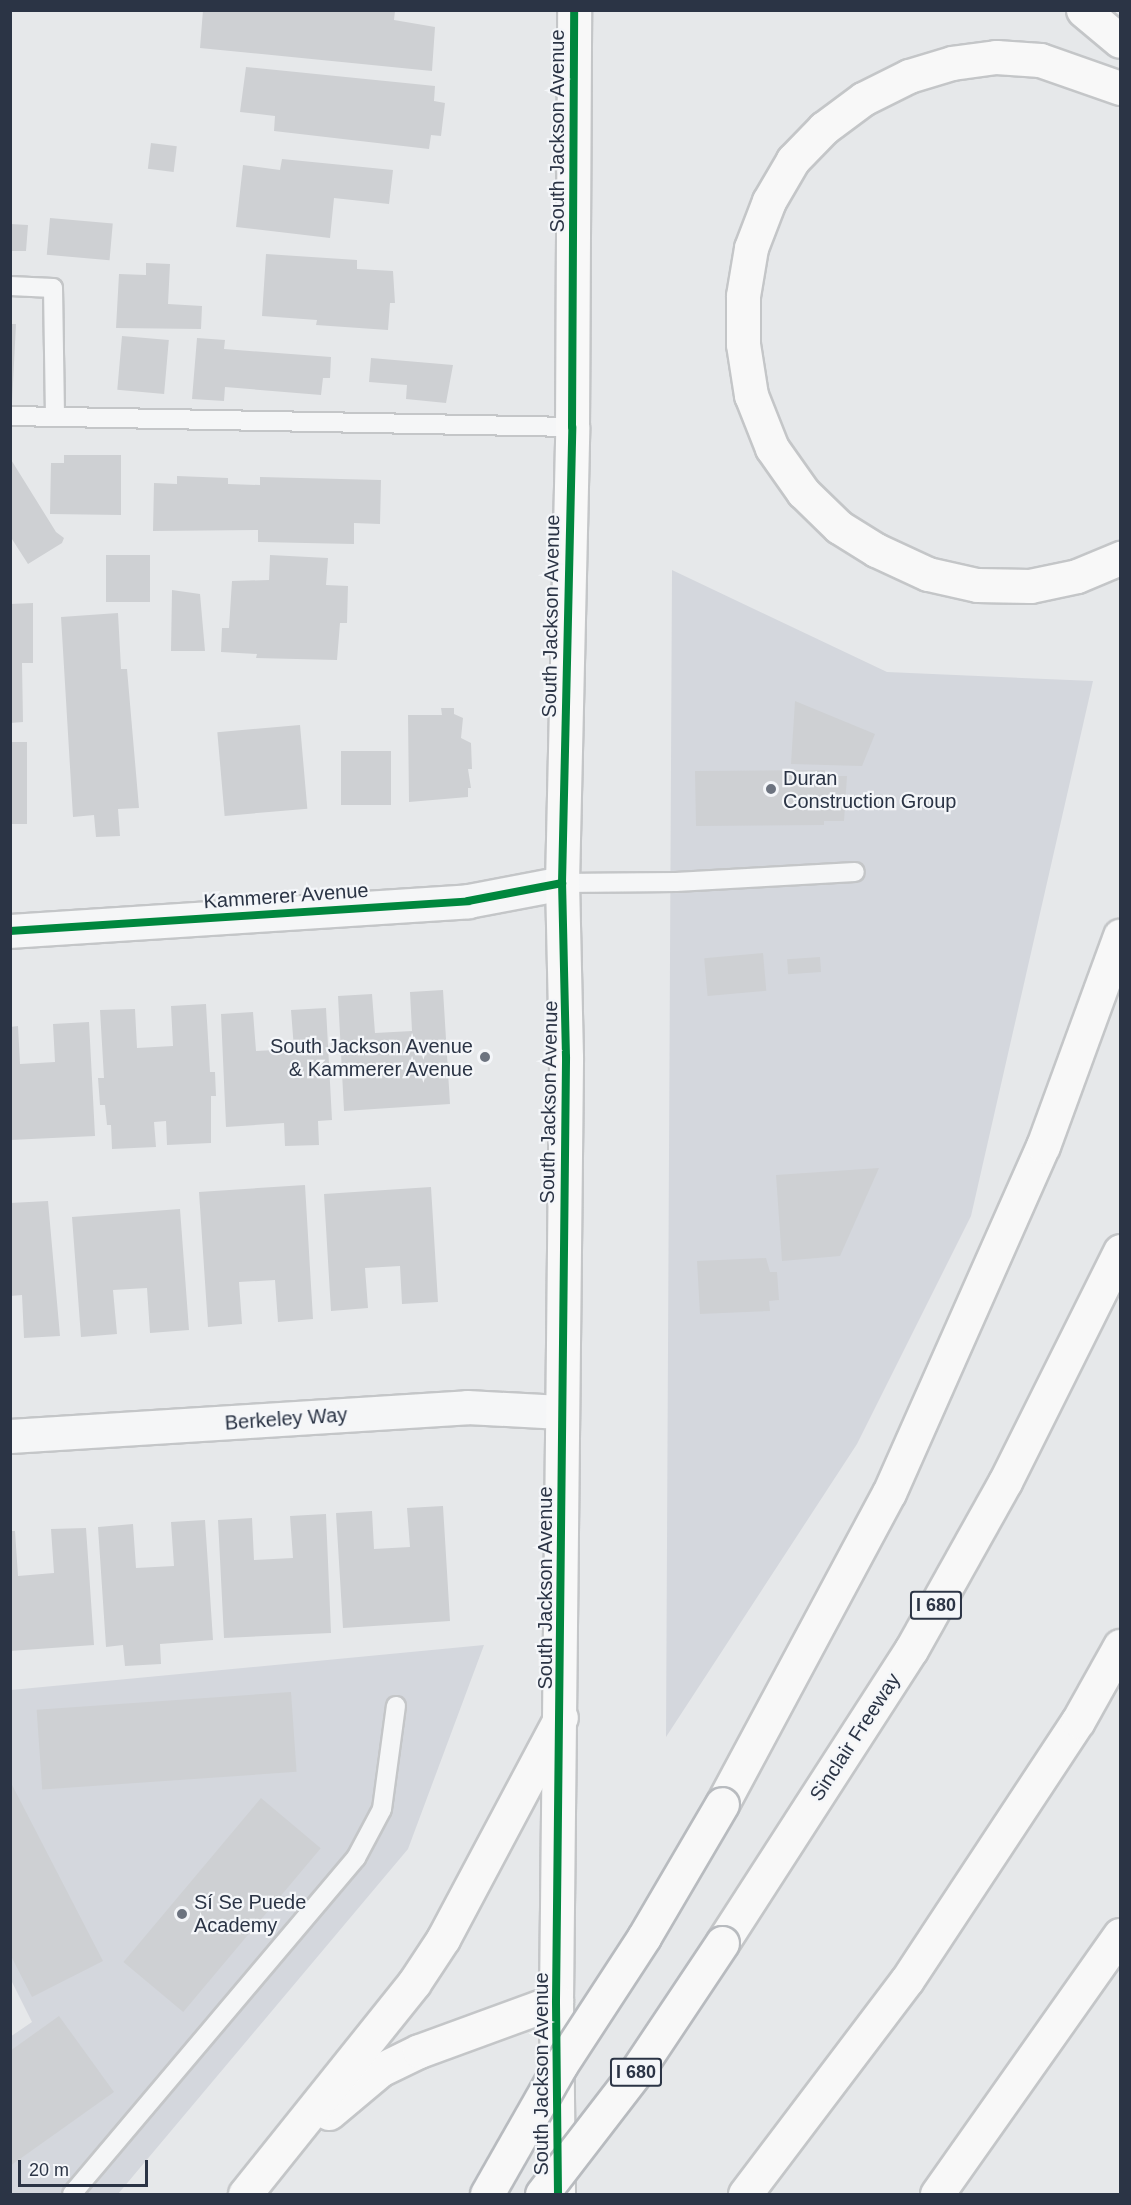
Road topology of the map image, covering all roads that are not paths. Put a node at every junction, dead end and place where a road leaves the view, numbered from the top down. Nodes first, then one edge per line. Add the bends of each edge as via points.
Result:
1 (574, 10) edge
2 (1083, 10) edge
3 (1120, 41) edge
4 (1120, 88) edge
5 (10, 286) edge
6 (10, 416) edge
7 (55, 417) junction
8 (572, 428) junction
9 (1120, 558) edge
10 (855, 872) dead end
11 (562, 883) junction
12 (10, 931) edge
13 (1120, 936) edge
14 (1120, 1251) edge
15 (561, 1412) junction
16 (10, 1436) edge
17 (1120, 1646) edge
18 (396, 1706) dead end
19 (561, 1718) junction
20 (1120, 1935) edge
21 (556, 2001) junction
22 (277, 2156) junction
23 (72, 2194) edge
24 (245, 2194) edge
25 (487, 2194) edge
26 (542, 2194) edge
27 (558, 2194) edge
28 (746, 2194) edge
29 (937, 2194) edge

1 - 8 main road, South Jackson Avenue
2 - 3 main road
4 - 9 main road via 1040,60 996,57 952,63 909,76 863,99 824,128 793,160 769,201 751,248 743,296 743,344 751,395 772,448 803,492 840,527 876,550 928,574 977,585 1030,586 1077,576
5 - 7 lane via 53,288
6 - 7 lane
7 - 8 lane
8 - 11 main road, South Jackson Avenue
10 - 11 lane via 676,882
11 - 12 street, Kammerer Avenue via 468,901
11 - 15 main road, South Jackson Avenue via 566,989
13 - 25 main road, bridge via 1043,1146 889,1493 722,1804 644,1937 560,2066
14 - 26 main road, Sinclair Freeway / I 680, bridge via 1005,1482 911,1650 636,2072
15 - 16 street, Berkeley Way via 467,1407
15 - 19 main road, South Jackson Avenue
17 - 28 main road via 1078,1721 907,1980
18 - 23 lane via 382,1809 356,1857
19 - 21 main road, South Jackson Avenue
19 - 22 main road via 443,1939 414,1983
20 - 29 main road
21 - 22 main road via 419,2051 380,2070
21 - 27 main road, South Jackson Avenue
22 - 24 main road

